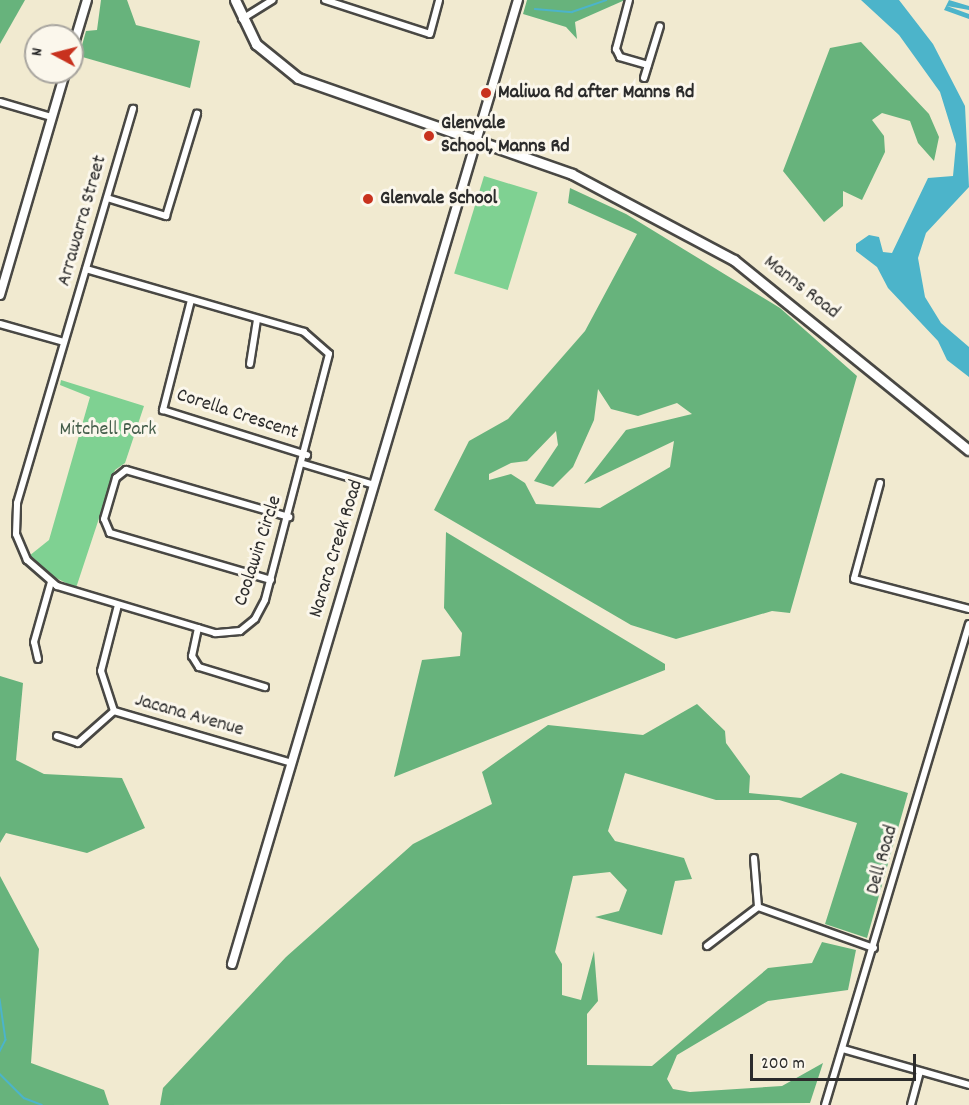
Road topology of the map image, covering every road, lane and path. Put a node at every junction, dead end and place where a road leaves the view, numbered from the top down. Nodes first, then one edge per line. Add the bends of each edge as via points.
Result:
1 (87, 0) edge
2 (235, 0) edge
3 (273, 0) edge
4 (325, 0) edge
5 (439, 0) edge
6 (518, 0) edge
7 (629, 0) edge
8 (241, 20) junction
9 (80, 24) edge
10 (660, 26) dead end
11 (648, 65) junction
12 (644, 78) dead end
13 (61, 84) edge
14 (0, 102) edge
15 (133, 109) dead end
16 (197, 114) dead end
17 (51, 117) junction
18 (476, 141) junction
19 (107, 198) junction
20 (86, 269) junction
21 (0, 295) edge
22 (191, 300) junction
23 (257, 320) junction
24 (0, 324) edge
25 (64, 342) junction
26 (249, 364) dead end
27 (969, 450) edge
28 (307, 455) junction
29 (304, 464) junction
30 (880, 483) dead end
31 (374, 485) junction
32 (289, 517) junction
33 (271, 580) junction
34 (51, 582) junction
35 (118, 605) junction
36 (969, 609) edge
37 (969, 626) edge
38 (198, 628) junction
39 (38, 659) dead end
40 (265, 687) dead end
41 (114, 711) junction
42 (57, 736) dead end
43 (292, 763) junction
44 (754, 858) dead end
45 (758, 907) junction
46 (707, 945) dead end
47 (874, 948) junction
48 (232, 964) dead end
49 (843, 1049) junction
50 (920, 1072) junction
51 (969, 1085) edge
52 (825, 1105) edge
53 (911, 1105) edge

1 - 9 street
2 - 8 main road, Manns Road
3 - 8 street
4 - 5 street via 430,34
6 - 18 street, Narara Creek Road
7 - 11 street via 617,52
8 - 18 main road, Manns Road via 261,51 286,71
10 - 11 street
11 - 12 street
13 - 17 street
14 - 17 street
15 - 19 street, Arrawarra Street
16 - 19 street via 166,216
17 - 21 street
18 - 27 main road, Manns Road via 591,185 761,278
18 - 31 street, Narara Creek Road
19 - 20 street, Arrawarra Street
20 - 22 street, Coolawin Circle
20 - 25 street, Arrawarra Street
22 - 23 street, Coolawin Circle
22 - 28 street, Corella Crescent via 163,410
23 - 26 street
23 - 28 street, Coolawin Circle via 304,332 329,354
24 - 25 street
25 - 34 street, Coolawin Circle via 14,519 27,560
28 - 29 street, Coolawin Circle
29 - 31 street
29 - 32 street, Coolawin Circle
30 - 36 street via 854,579
31 - 43 street, Narara Creek Road
32 - 33 street, Coolawin Circle
32 - 33 street via 126,470 116,478 104,519 110,533
33 - 38 street, Coolawin Circle via 261,610 248,626 223,634
34 - 35 street, Coolawin Circle
34 - 39 street via 34,642
35 - 38 street, Coolawin Circle
35 - 41 street, Jacana Avenue via 101,671
37 - 47 street, Dell Road
38 - 40 street via 192,656 199,667
41 - 42 street via 78,743
41 - 43 street, Jacana Avenue
43 - 48 street, Narara Creek Road
44 - 45 street
45 - 46 street
45 - 47 street
47 - 49 street, Dell Road
49 - 50 street
49 - 52 street, Dell Road
50 - 51 street
50 - 53 street

